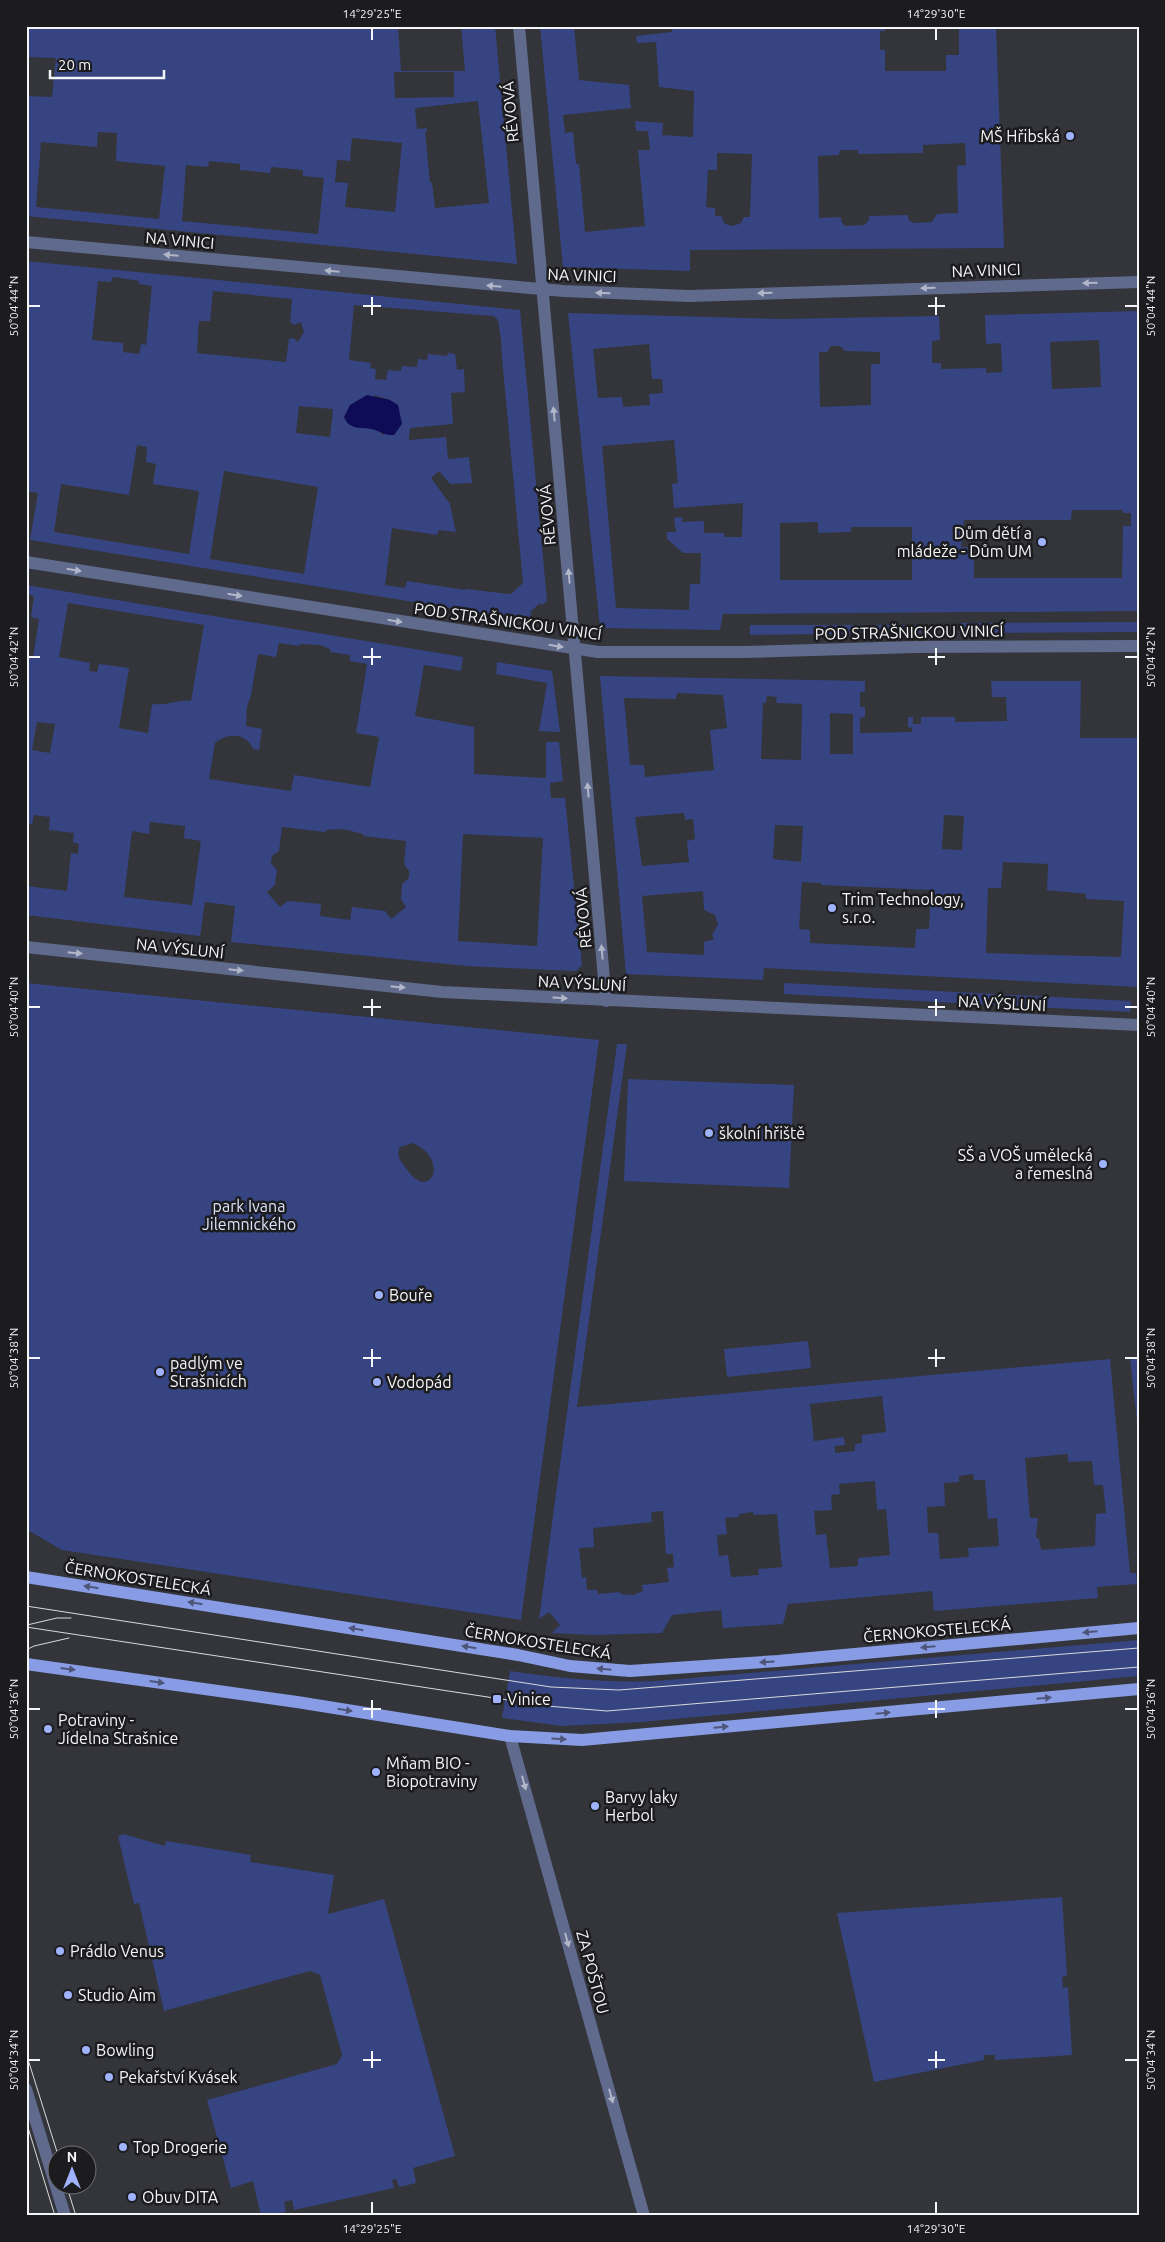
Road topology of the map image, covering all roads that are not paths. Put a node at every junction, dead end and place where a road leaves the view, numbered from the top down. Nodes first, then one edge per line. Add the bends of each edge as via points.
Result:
1 (519, 26) edge
2 (26, 242) edge
3 (1139, 282) edge
4 (543, 290) junction
5 (26, 562) edge
6 (1139, 646) edge
7 (575, 649) junction
8 (26, 947) edge
9 (606, 1001) junction
10 (1139, 1025) edge
11 (26, 1576) edge
12 (1139, 1628) edge
13 (26, 1664) edge
14 (1139, 1689) edge
15 (510, 1736) junction
16 (26, 2089) edge
17 (65, 2216) edge
18 (644, 2216) edge

1 - 4 street, RÉVOVÁ
4 -> 2 street, NA VINICI
3 -> 4 street, NA VINICI via 689,296
7 -> 4 street, RÉVOVÁ
5 -> 7 street, POD STRAŠNICKOU VINICÍ
6 - 7 street, POD STRAŠNICKOU VINICÍ via 743,652 598,652
9 -> 7 street, RÉVOVÁ
8 -> 9 street, NA VÝSLUNÍ via 442,992
9 - 10 street, NA VÝSLUNÍ
12 -> 11 main road, ČERNOKOSTELECKÁ via 630,1671 570,1666
13 -> 15 main road via 307,1703
15 -> 14 main road via 582,1740
15 -> 18 street, ZA POŠTOU
16 - 17 street

